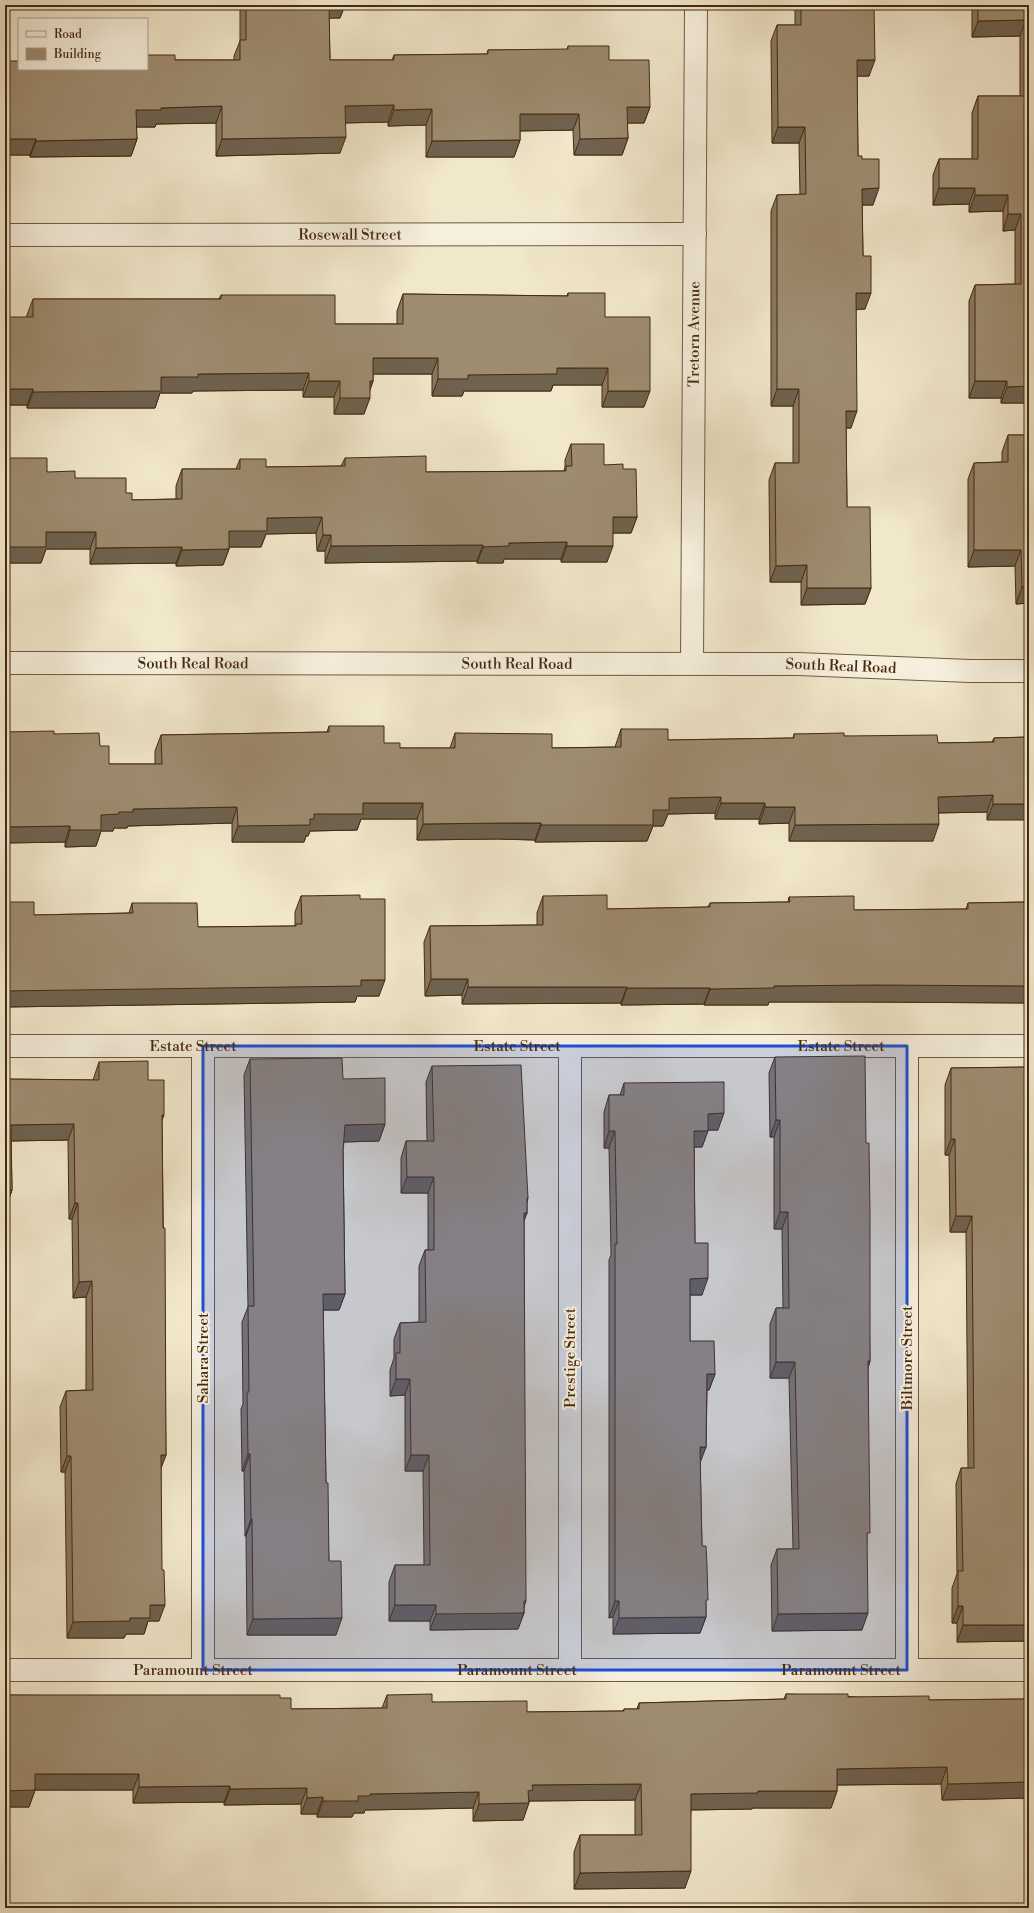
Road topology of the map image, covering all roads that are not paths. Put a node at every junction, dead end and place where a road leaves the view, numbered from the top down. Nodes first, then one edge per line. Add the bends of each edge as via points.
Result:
1 (696, 5) edge
2 (695, 234) junction
3 (5, 235) edge
4 (5, 663) edge
5 (692, 663) junction
6 (1029, 670) edge
7 (5, 1046) edge
8 (203, 1046) junction
9 (570, 1046) junction
10 (907, 1046) junction
11 (1029, 1046) edge
12 (5, 1670) edge
13 (203, 1670) junction
14 (570, 1670) junction
15 (907, 1670) junction
16 (1029, 1670) edge

1 - 2 street, Tretorn Avenue
2 - 3 street, Rosewall Street
2 - 5 street, Tretorn Avenue
4 - 5 street, South Real Road
5 - 6 street, South Real Road
7 - 8 street, Estate Street
8 - 9 street, Estate Street
8 - 13 street, Sahara Street
9 - 10 street, Estate Street
9 - 14 street, Prestige Street
10 - 11 street, Estate Street
10 - 15 street, Biltmore Street
12 - 13 street, Paramount Street
13 - 14 street, Paramount Street
14 - 15 street, Paramount Street
15 - 16 street, Paramount Street

